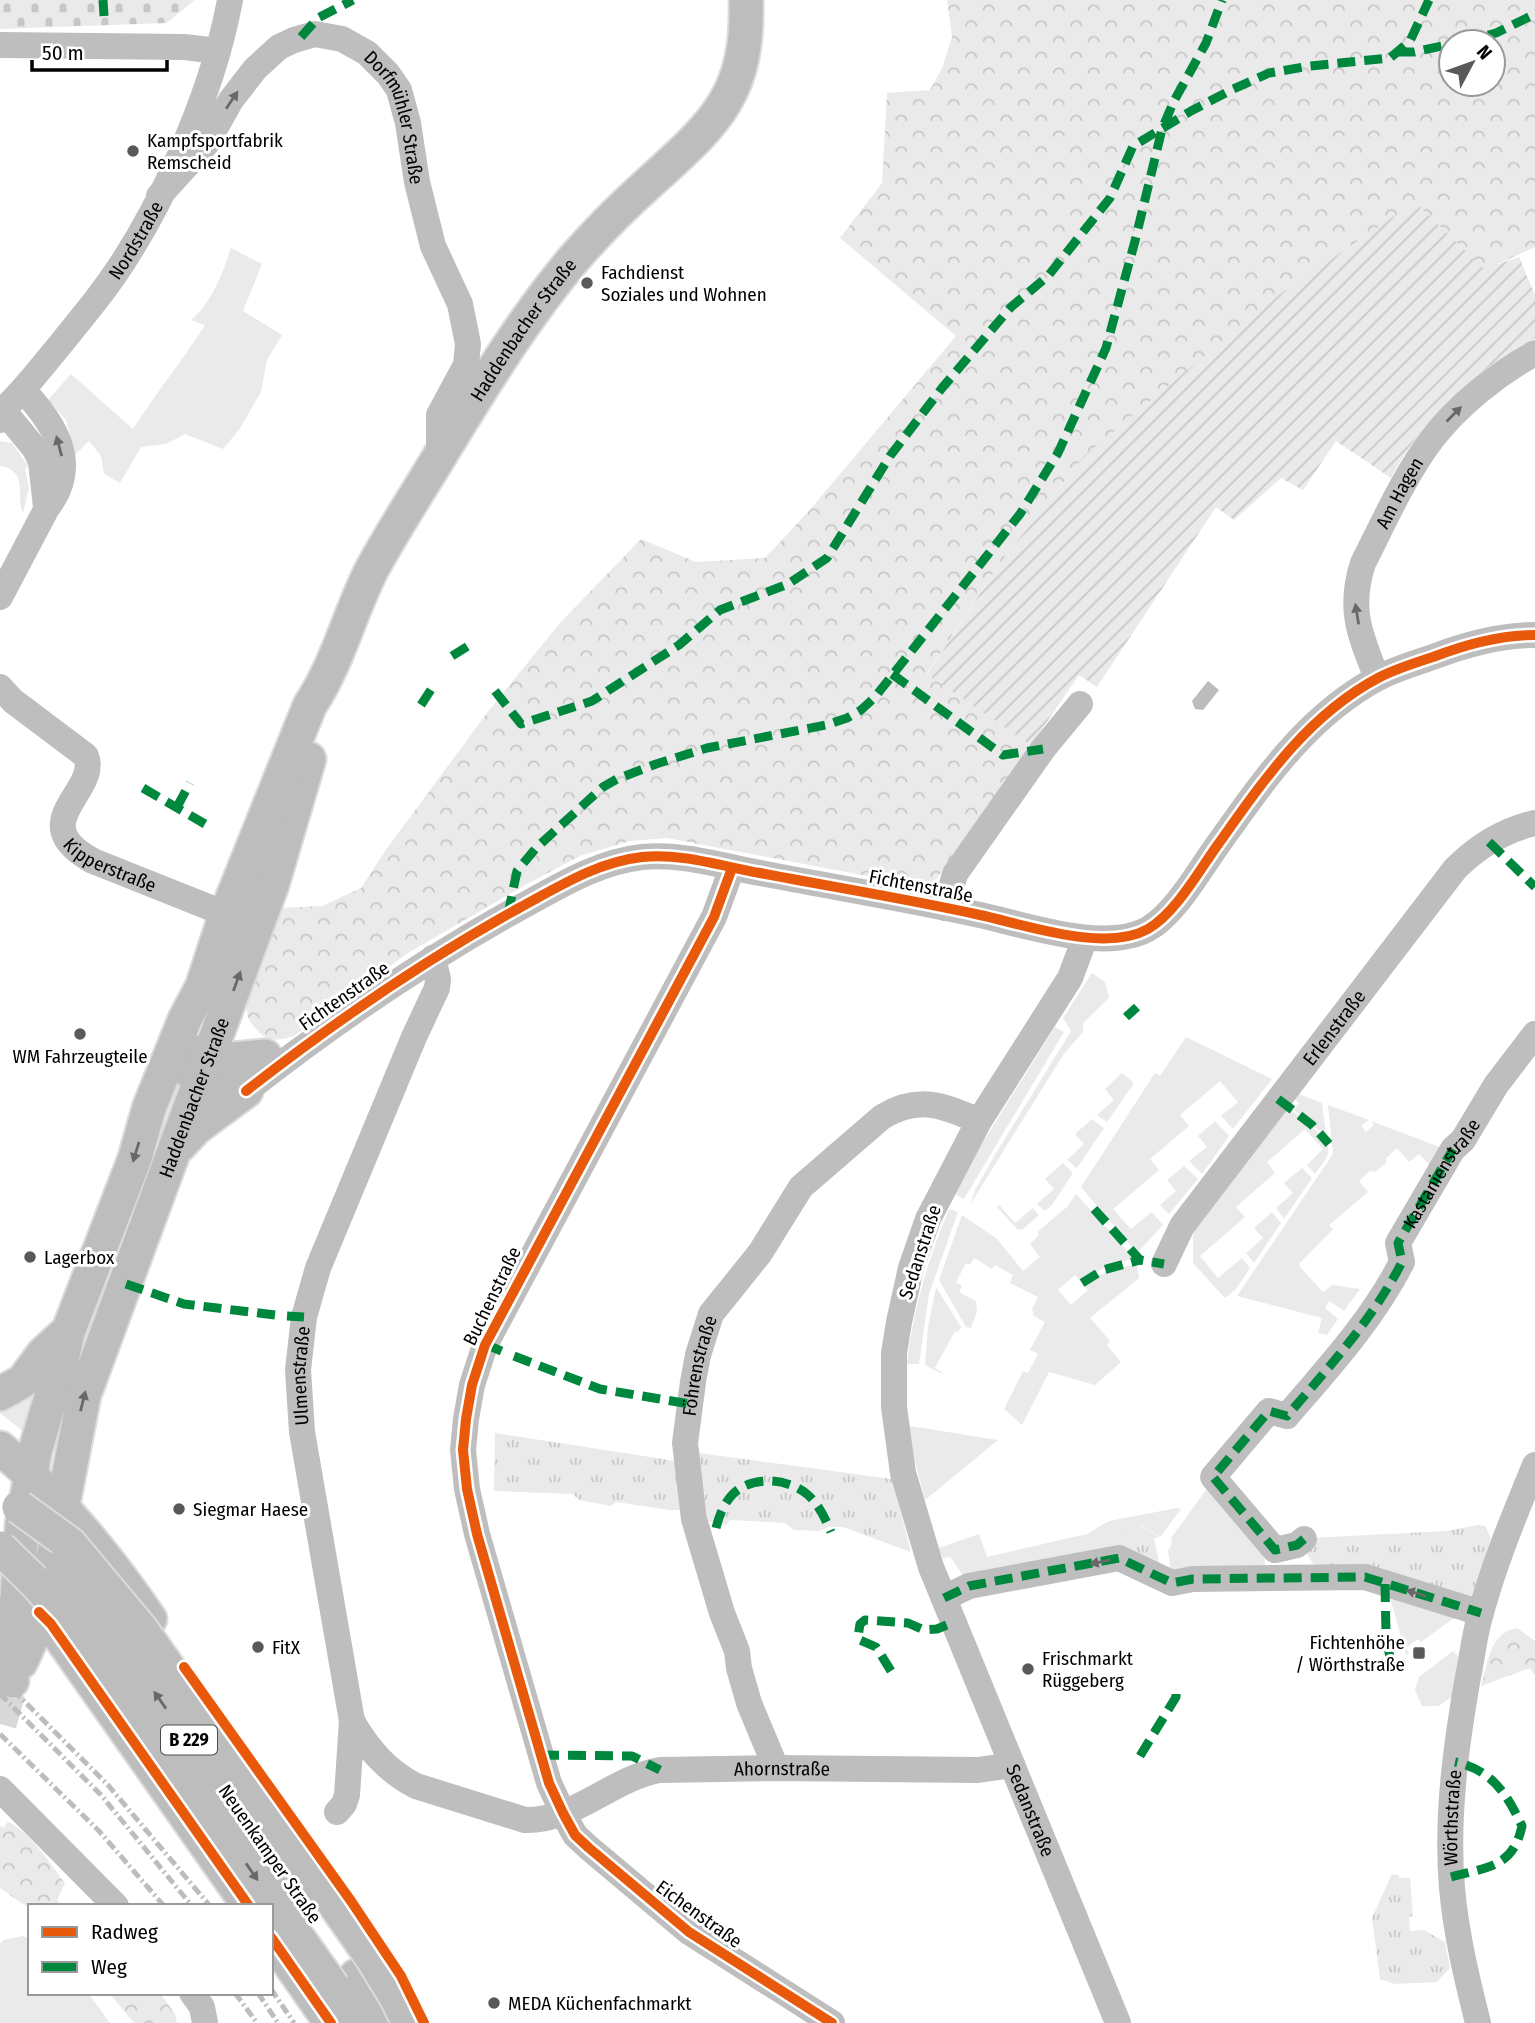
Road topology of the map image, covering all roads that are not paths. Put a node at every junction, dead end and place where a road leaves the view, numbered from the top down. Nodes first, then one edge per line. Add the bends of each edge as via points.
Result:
1 (230, 0) edge
2 (746, 0) edge
3 (0, 45) edge
4 (218, 51) junction
5 (159, 196) junction
6 (1535, 353) edge
7 (23, 390) junction
8 (1, 413) edge
9 (439, 459) junction
10 (47, 508) junction
11 (0, 597) edge
12 (1535, 635) edge
13 (1377, 678) junction
14 (0, 687) edge
15 (322, 688) junction
16 (1080, 704) dead end
17 (264, 818) junction
18 (1535, 823) edge
19 (732, 868) junction
20 (272, 885) junction
21 (945, 908) junction
22 (241, 920) junction
23 (1085, 938) junction
24 (433, 958) junction
25 (199, 995) junction
26 (226, 1013) junction
27 (1535, 1034) edge
28 (280, 1054) junction
29 (204, 1067) junction
30 (246, 1091) junction
31 (149, 1108) junction
32 (979, 1121) junction
33 (173, 1153) junction
34 (1164, 1264) dead end
35 (68, 1332) junction
36 (0, 1394) edge
37 (0, 1448) edge
38 (1535, 1465) edge
39 (30, 1473) junction
40 (10, 1497) edge
41 (63, 1507) junction
42 (1304, 1539) dead end
43 (0, 1548) edge
44 (19, 1597) edge
45 (944, 1598) junction
46 (1481, 1613) junction
47 (84, 1672) junction
48 (352, 1721) junction
49 (1012, 1765) junction
50 (776, 1768) junction
51 (9, 1798) edge
52 (337, 1812) dead end
53 (563, 1813) junction
54 (114, 1904) edge
55 (248, 1904) edge
56 (273, 1940) edge
57 (345, 1981) junction
58 (193, 1995) edge
59 (205, 2023) edge
60 (331, 2023) edge
61 (357, 2023) edge
62 (385, 2023) edge
63 (409, 2023) edge
64 (424, 2023) edge
65 (832, 2023) edge
66 (1118, 2023) edge
67 (1478, 2023) edge

1 - 4 street, Nordstraße
2 - 9 main road, Haddenbacher Straße via 747,26 739,68 713,122 610,220 553,284 513,337
3 - 4 street
4 - 5 street, Nordstraße via 178,160
5 - 7 street, Nordstraße via 114,275
5 -> 9 street, Dorfmühler Straße via 207,143 231,100 263,60 279,47 315,34 332,36 367,53 399,90 433,246 460,304 468,344 466,365 439,415
13 -> 6 street, Am Hagen via 1354,603 1363,562 1430,441 1474,395
7 - 8 street, Nordstraße
10 -> 7 street via 61,482 61,445
8 - 10 street via 35,449
9 - 15 main road, Haddenbacher Straße via 371,572
10 - 11 street
12 - 13 street, Fichtenstraße via 1456,648
13 - 23 street, Fichtenstraße via 1300,737 1163,917 1131,935 1112,940
14 - 22 street, Kipperstraße via 86,756 87,773 64,813 63,827 76,850
15 - 17 main road, Haddenbacher Straße via 310,705
15 - 20 main road, Haddenbacher Straße via 322,710
16 - 21 street, Fichtenstraße via 955,874
17 - 20 main road via 268,833 261,857 265,877
17 - 22 main road, Haddenbacher Straße
18 - 34 street, Erlenstraße via 1489,842 1455,869 1182,1226
19 - 21 street, Fichtenstraße
19 - 24 street, Fichtenstraße via 666,856 618,861 563,884
19 - 53 street, Buchenstraße via 714,917 485,1345 472,1385 463,1450 467,1489 548,1783
20 - 22 main road, Haddenbacher Straße
21 - 23 street, Fichtenstraße
22 - 25 main road, Haddenbacher Straße
26 -> 22 main road, Haddenbacher Straße
23 - 32 street, Sedanstraße via 1070,978
24 - 28 street, Fichtenstraße
24 - 48 street, Ulmenstraße via 437,988 318,1268 304,1317 298,1370 302,1432
25 - 29 main road via 192,1038 196,1057
25 - 31 main road, Haddenbacher Straße
26 - 28 main road via 243,1038
26 - 29 main road, Haddenbacher Straße
27 - 42 street, Kastanienstraße via 1453,1149 1398,1243 1402,1262 1389,1288 1287,1416 1269,1410 1213,1477 1275,1549
28 - 29 main road via 222,1060
28 - 30 street, Fichtenstraße
29 - 30 main road via 218,1084
29 - 31 main road via 179,1076
29 - 33 main road, Haddenbacher Straße
30 - 33 main road via 196,1128
31 -> 35 main road, Haddenbacher Straße via 135,1158
32 - 45 street, Sedanstraße via 928,1219 904,1294 894,1353 894,1407 903,1472
32 - 50 street, Föhrenstraße via 927,1104 910,1104 882,1118 801,1187 760,1253 707,1321 685,1443 694,1519 749,1703
41 -> 33 main road, Haddenbacher Straße via 84,1395
35 - 36 main road via 43,1354 23,1381
35 - 39 main road, Haddenbacher Straße
37 - 39 main road, B 229
38 - 46 street, Wörthstraße
39 - 41 main road, B 229
39 - 44 main road, Haddenbacher Straße via 20,1541
57 -> 40 main road, Neuenkamper Straße / B 229, bridge via 119,1642
40 - 63 main road, bridge via 70,1544 154,1647 371,1956
41 - 44 main road, Haddenbacher Straße via 51,1567
41 - 64 main road, B 229 via 146,1613 351,1901 401,1976
43 -> 57 main road, Neuenkamper Straße / B 229, bridge via 57,1605
44 - 47 main road, B 229 via 51,1624
44 - 47 main road via 11,1633 12,1681 49,1664
46 -> 45 street via 1366,1577 1194,1578 1172,1583 1119,1558 970,1586
45 - 49 street, Sedanstraße
46 - 67 street, Wörthstraße via 1460,1723 1451,1828 1452,1887
47 - 55 main road, B 229
48 - 52 street, Ulmenstraße via 347,1795
48 - 53 street via 374,1754 416,1786 525,1820
49 - 50 street, Ahornstraße via 978,1770
49 - 66 street, Sedanstraße
50 - 53 street, Ahornstraße via 644,1772
51 - 54 street
53 - 65 street, Eichenstraße via 575,1835 689,1932
56 - 60 main road
57 - 61 main road, Neuenkamper Straße / B 229
57 - 62 main road, Neuenkamper Straße / B 229
58 - 59 street

